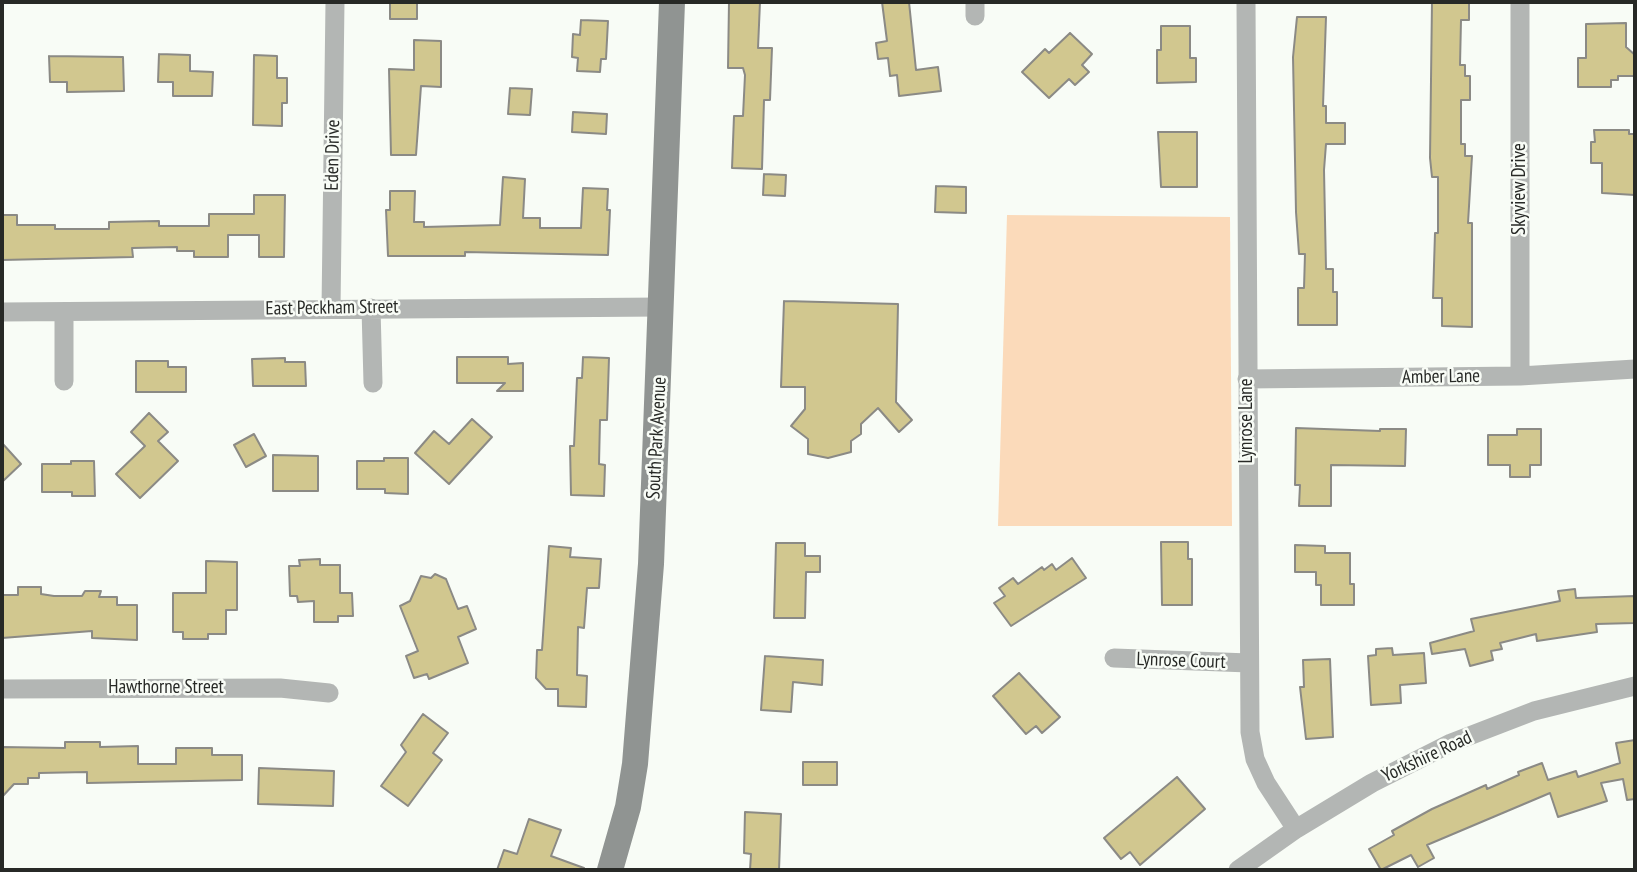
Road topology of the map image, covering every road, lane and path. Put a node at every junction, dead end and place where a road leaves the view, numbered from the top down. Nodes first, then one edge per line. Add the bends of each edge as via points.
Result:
1 (335, 2) edge
2 (672, 2) edge
3 (1246, 2) edge
4 (1520, 2) edge
5 (663, 307) junction
6 (331, 308) junction
7 (371, 308) junction
8 (2, 312) edge
9 (64, 312) junction
10 (1635, 369) edge
11 (1520, 376) junction
12 (1247, 379) junction
13 (64, 382) dead end
14 (373, 383) dead end
15 (1114, 658) dead end
16 (1249, 663) junction
17 (1635, 686) edge
18 (2, 689) edge
19 (329, 693) dead end
20 (1296, 830) junction
21 (610, 870) edge
22 (1238, 870) edge

1 - 6 street, Eden Drive
2 - 5 main road, South Park Avenue
3 - 12 street, Lynrose Lane
4 - 11 street, Skyview Drive
5 - 7 street, East Peckham Street
5 - 21 main road, South Park Avenue via 651,564 635,764
6 - 7 street, East Peckham Street
6 - 9 street, East Peckham Street
7 - 14 street
8 - 9 street, East Peckham Street
9 - 13 street
10 - 11 street, Amber Lane
11 - 12 street, Amber Lane
12 - 16 street, Lynrose Lane
15 - 16 street, Lynrose Court
16 - 20 street, Lynrose Lane via 1255,759
17 - 20 street, Yorkshire Road via 1534,711 1451,743 1372,783
18 - 19 street, Hawthorne Street via 280,688
20 - 22 street, Yorkshire Road

